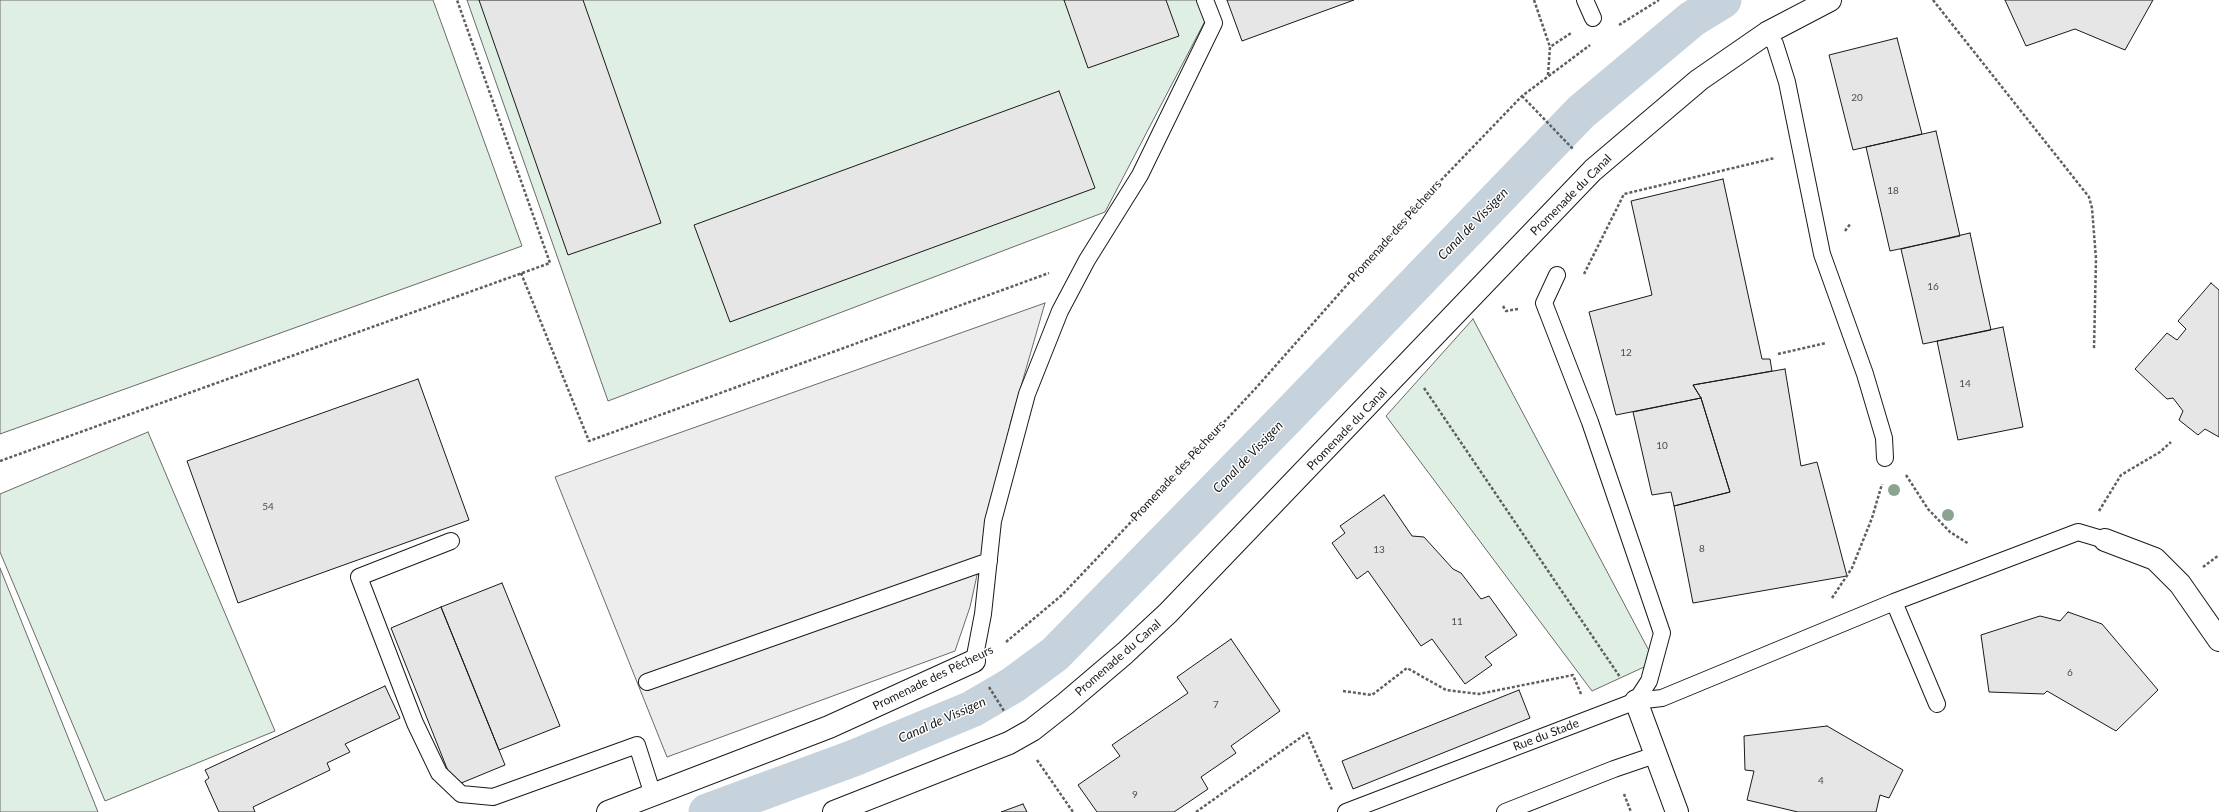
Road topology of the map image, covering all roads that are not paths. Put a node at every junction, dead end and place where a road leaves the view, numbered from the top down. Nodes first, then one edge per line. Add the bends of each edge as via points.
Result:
1 (1205, 0) edge
2 (1585, 0) edge
3 (1830, 0) edge
4 (1593, 18) road end
5 (1767, 33) junction
6 (1558, 275) dead end
7 (1885, 458) road end
8 (2096, 538) joint
9 (452, 541) dead end
10 (989, 562) junction
11 (1894, 602) junction
12 (2219, 640) edge
13 (974, 661) joint
14 (647, 682) dead end
15 (1636, 701) junction
16 (1937, 704) dead end
17 (1655, 755) junction
18 (653, 795) junction
19 (608, 812) edge
20 (834, 812) edge
21 (1346, 812) edge
22 (1505, 812) edge
23 (1677, 812) edge

1 - 10 lane via 1214,23 1140,175 1087,260 1060,311 1027,394 993,521
2 - 4 lane
3 - 5 street, Promenade du Canal
5 - 7 lane via 1775,44 1786,82 1822,254 1852,336 1884,438
5 - 20 street, Promenade du Canal via 1676,98 1593,170 1146,634 1065,704 1020,737
6 - 15 lane via 1544,303 1590,422 1662,633 1649,681
8 - 11 lane, Rue du Stade via 2078,532
8 - 12 street via 2155,559 2180,584
9 - 18 lane via 359,577 415,723 439,773 461,794 493,797 637,745
10 - 13 lane
10 - 14 lane
11 - 15 lane, Rue du Stade via 1662,698
11 - 16 lane
13 - 18 street, Promenade des Pêcheurs via 829,727
15 - 17 street
15 - 21 lane, Rue du Stade
17 - 22 lane
17 - 23 street
18 - 19 street, Promenade des Pêcheurs

